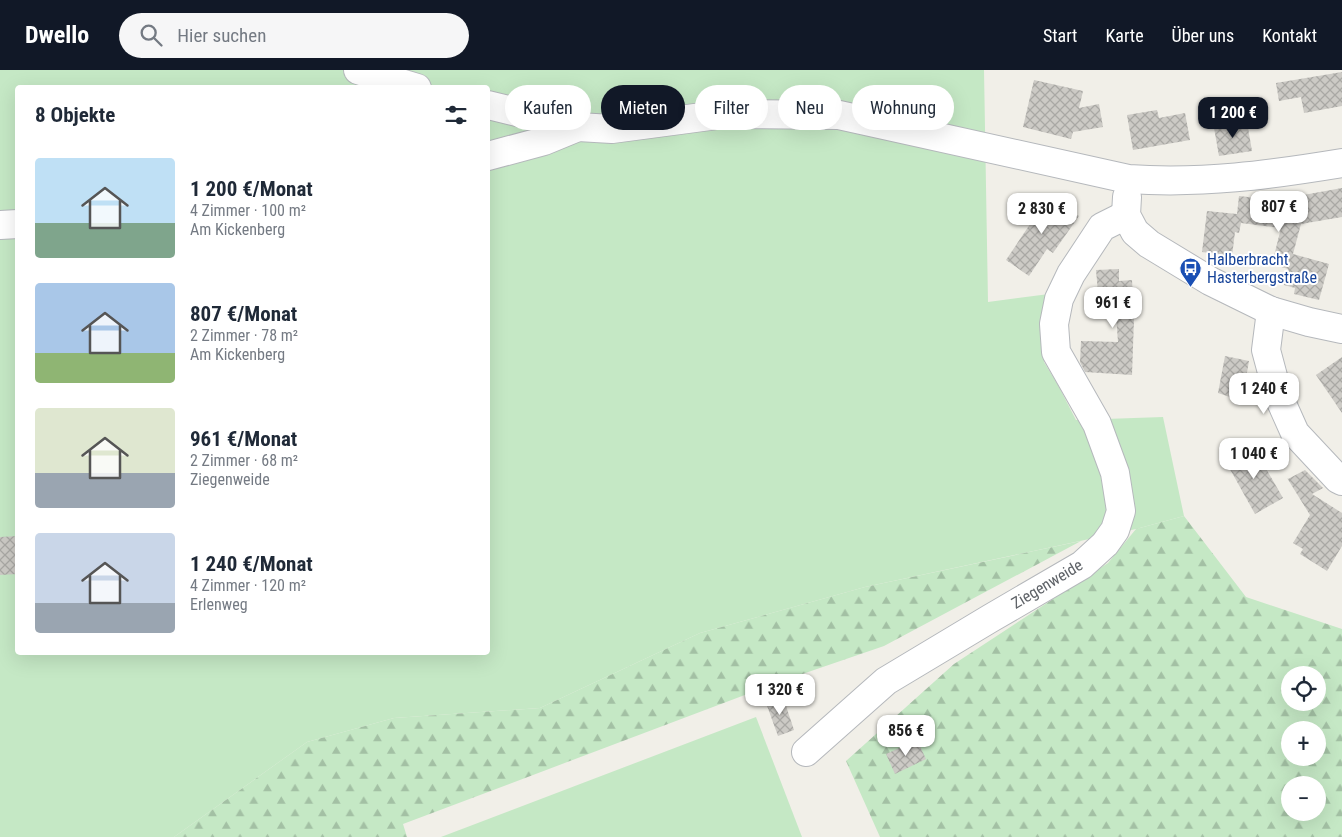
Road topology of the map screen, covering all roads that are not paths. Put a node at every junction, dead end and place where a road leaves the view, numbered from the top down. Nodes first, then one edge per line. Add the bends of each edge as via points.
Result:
1 (358, 70) edge
2 (407, 85) edge
3 (490, 105) edge
4 (505, 109) edge
5 (591, 127) edge
6 (571, 130) edge
7 (490, 156) edge
8 (1342, 163) edge
9 (1128, 179) junction
10 (1126, 215) junction
11 (15, 224) edge
12 (0, 225) edge
13 (1272, 311) junction
14 (1342, 329) edge
15 (1342, 481) edge
16 (806, 752) dead end

1 - 2 street
3 - 4 street
5 - 9 street via 612,128 725,114 840,115
6 - 7 street via 544,142
8 - 9 street via 1213,180 1166,182
9 - 10 street
10 - 13 street via 1135,232 1149,244 1210,281
10 - 16 street, Ziegenweide via 1102,227 1081,258 1058,299 1054,324 1056,352 1098,424 1114,473 1121,511 1114,530 1105,544 1082,565 886,681
11 - 12 street
13 - 14 street
13 - 15 street via 1266,350 1278,395 1296,433

